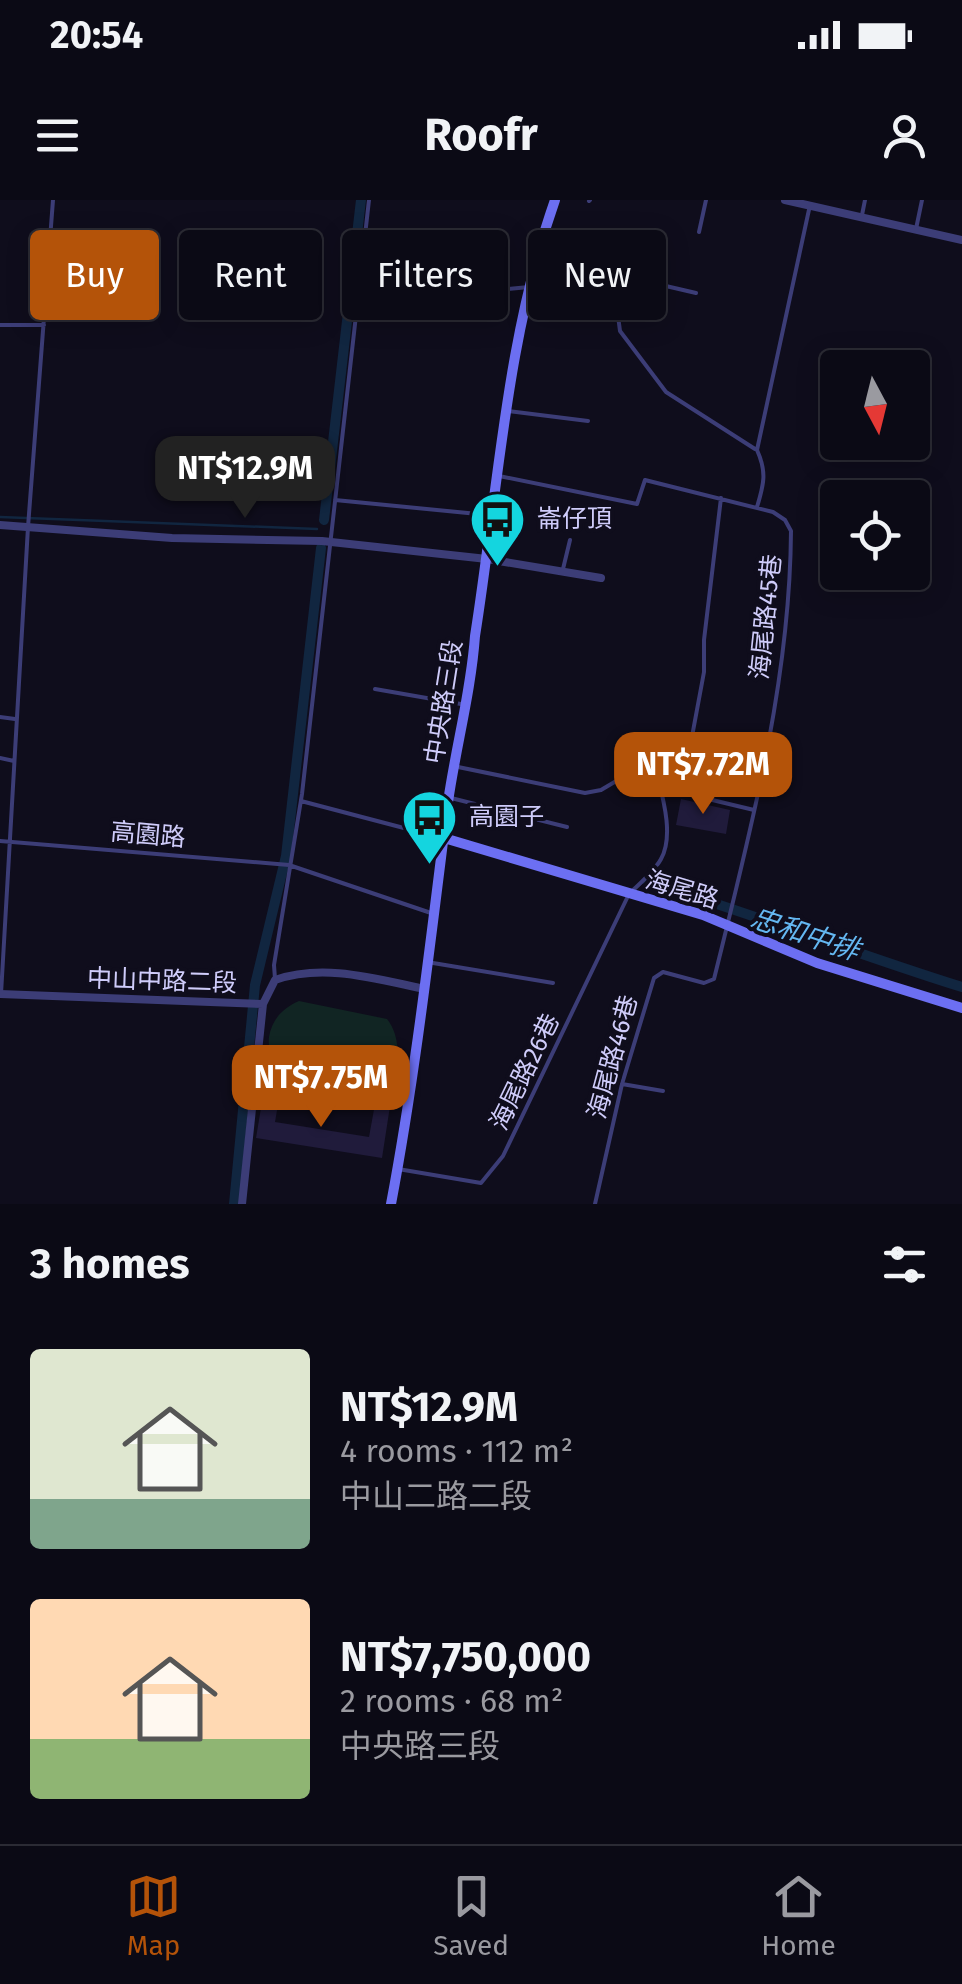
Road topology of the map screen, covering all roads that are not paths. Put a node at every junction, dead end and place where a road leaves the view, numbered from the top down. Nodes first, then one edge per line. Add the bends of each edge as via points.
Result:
1 (53, 200) edge
2 (370, 200) edge
3 (706, 200) edge
4 (785, 200) edge
5 (865, 200) edge
6 (922, 200) edge
7 (809, 203) edge
8 (554, 204) edge
9 (862, 216) junction
10 (916, 229) junction
11 (366, 230) edge
12 (546, 230) edge
13 (700, 232) dead end
14 (962, 240) edge
15 (666, 286) edge
16 (696, 293) dead end
17 (528, 296) edge
18 (355, 320) edge
19 (619, 320) edge
20 (0, 325) edge
21 (44, 325) junction
22 (508, 411) junction
23 (588, 421) dead end
24 (756, 450) junction
25 (499, 476) junction
26 (721, 498) junction
27 (335, 500) junction
28 (757, 507) junction
29 (493, 515) junction
30 (0, 525) edge
31 (28, 527) junction
32 (570, 540) dead end
33 (330, 542) junction
34 (487, 559) junction
35 (563, 571) junction
36 (602, 578) dead end
37 (376, 689) dead end
38 (466, 704) junction
39 (0, 717) edge
40 (16, 719) junction
41 (0, 758) edge
42 (14, 760) junction
43 (454, 766) junction
44 (656, 774) junction
45 (683, 785) junction
46 (449, 798) junction
47 (301, 802) junction
48 (754, 810) junction
49 (567, 827) dead end
50 (444, 838) junction
51 (0, 841) edge
52 (9, 842) junction
53 (291, 865) junction
54 (629, 894) junction
55 (436, 914) junction
56 (729, 919) junction
57 (428, 962) junction
58 (275, 980) junction
59 (553, 984) dead end
60 (425, 989) junction
61 (1, 994) edge
62 (255, 1004) junction
63 (962, 1008) edge
64 (622, 1084) junction
65 (663, 1092) dead end
66 (398, 1168) junction
67 (242, 1204) edge
68 (392, 1204) edge
69 (594, 1204) edge

1 - 21 lane
2 - 11 lane
3 - 13 lane
4 - 7 street
5 - 9 lane
6 - 10 lane
7 - 9 street
7 - 24 lane
8 - 12 street, 中央路三段
9 - 10 street
10 - 14 street
15 - 16 lane
17 - 22 street, 中央路三段
18 - 27 lane
19 - 24 lane via 666,392
20 - 21 lane
21 - 31 lane
22 - 23 lane
22 - 25 street, 中央路三段
24 - 28 lane via 765,478
25 - 26 lane via 637,504 645,480
25 - 29 street, 中央路三段
26 - 28 lane
26 - 45 lane via 704,672
27 - 29 lane
27 - 33 lane
28 - 48 lane, 海尾路45巷 via 785,520 791,531 786,630
29 - 34 street, 中央路三段
30 - 31 street
31 - 33 street
31 - 40 lane
32 - 35 lane
33 - 34 street
33 - 47 lane
34 - 35 street
34 - 38 street, 中央路三段
35 - 36 street
37 - 38 lane
38 - 43 street, 中央路三段
39 - 40 lane
40 - 42 lane
41 - 42 lane
42 - 52 lane
43 - 44 lane via 585,793 628,774
43 - 46 street, 中央路三段
44 - 45 lane
44 - 54 lane via 666,844 660,861
45 - 48 lane via 704,798
46 - 49 lane
46 - 50 street, 中央路三段
47 - 50 lane
47 - 53 lane
48 - 56 lane, 海尾路45巷
50 - 54 street, 海尾路
50 - 55 street, 中央路三段
51 - 52 lane, 高園路
52 - 53 lane, 高園路
52 - 61 lane
53 - 55 lane, 高園路
53 - 58 lane
54 - 56 street, 海尾路
54 - 66 lane, 海尾路26巷 via 495,1168 481,1184
55 - 57 street, 中央路三段
56 - 63 street, 海尾路 via 817,963
56 - 64 lane, 海尾路46巷 via 711,982 663,972 654,978
57 - 59 lane
57 - 60 street, 中央路三段
58 - 60 street via 342,973
58 - 62 street, 中山中路二段
60 - 66 street, 中央路三段
61 - 62 street, 中山中路二段
62 - 67 street
64 - 65 lane
64 - 69 lane, 海尾路46巷
66 - 68 street, 中央路三段

